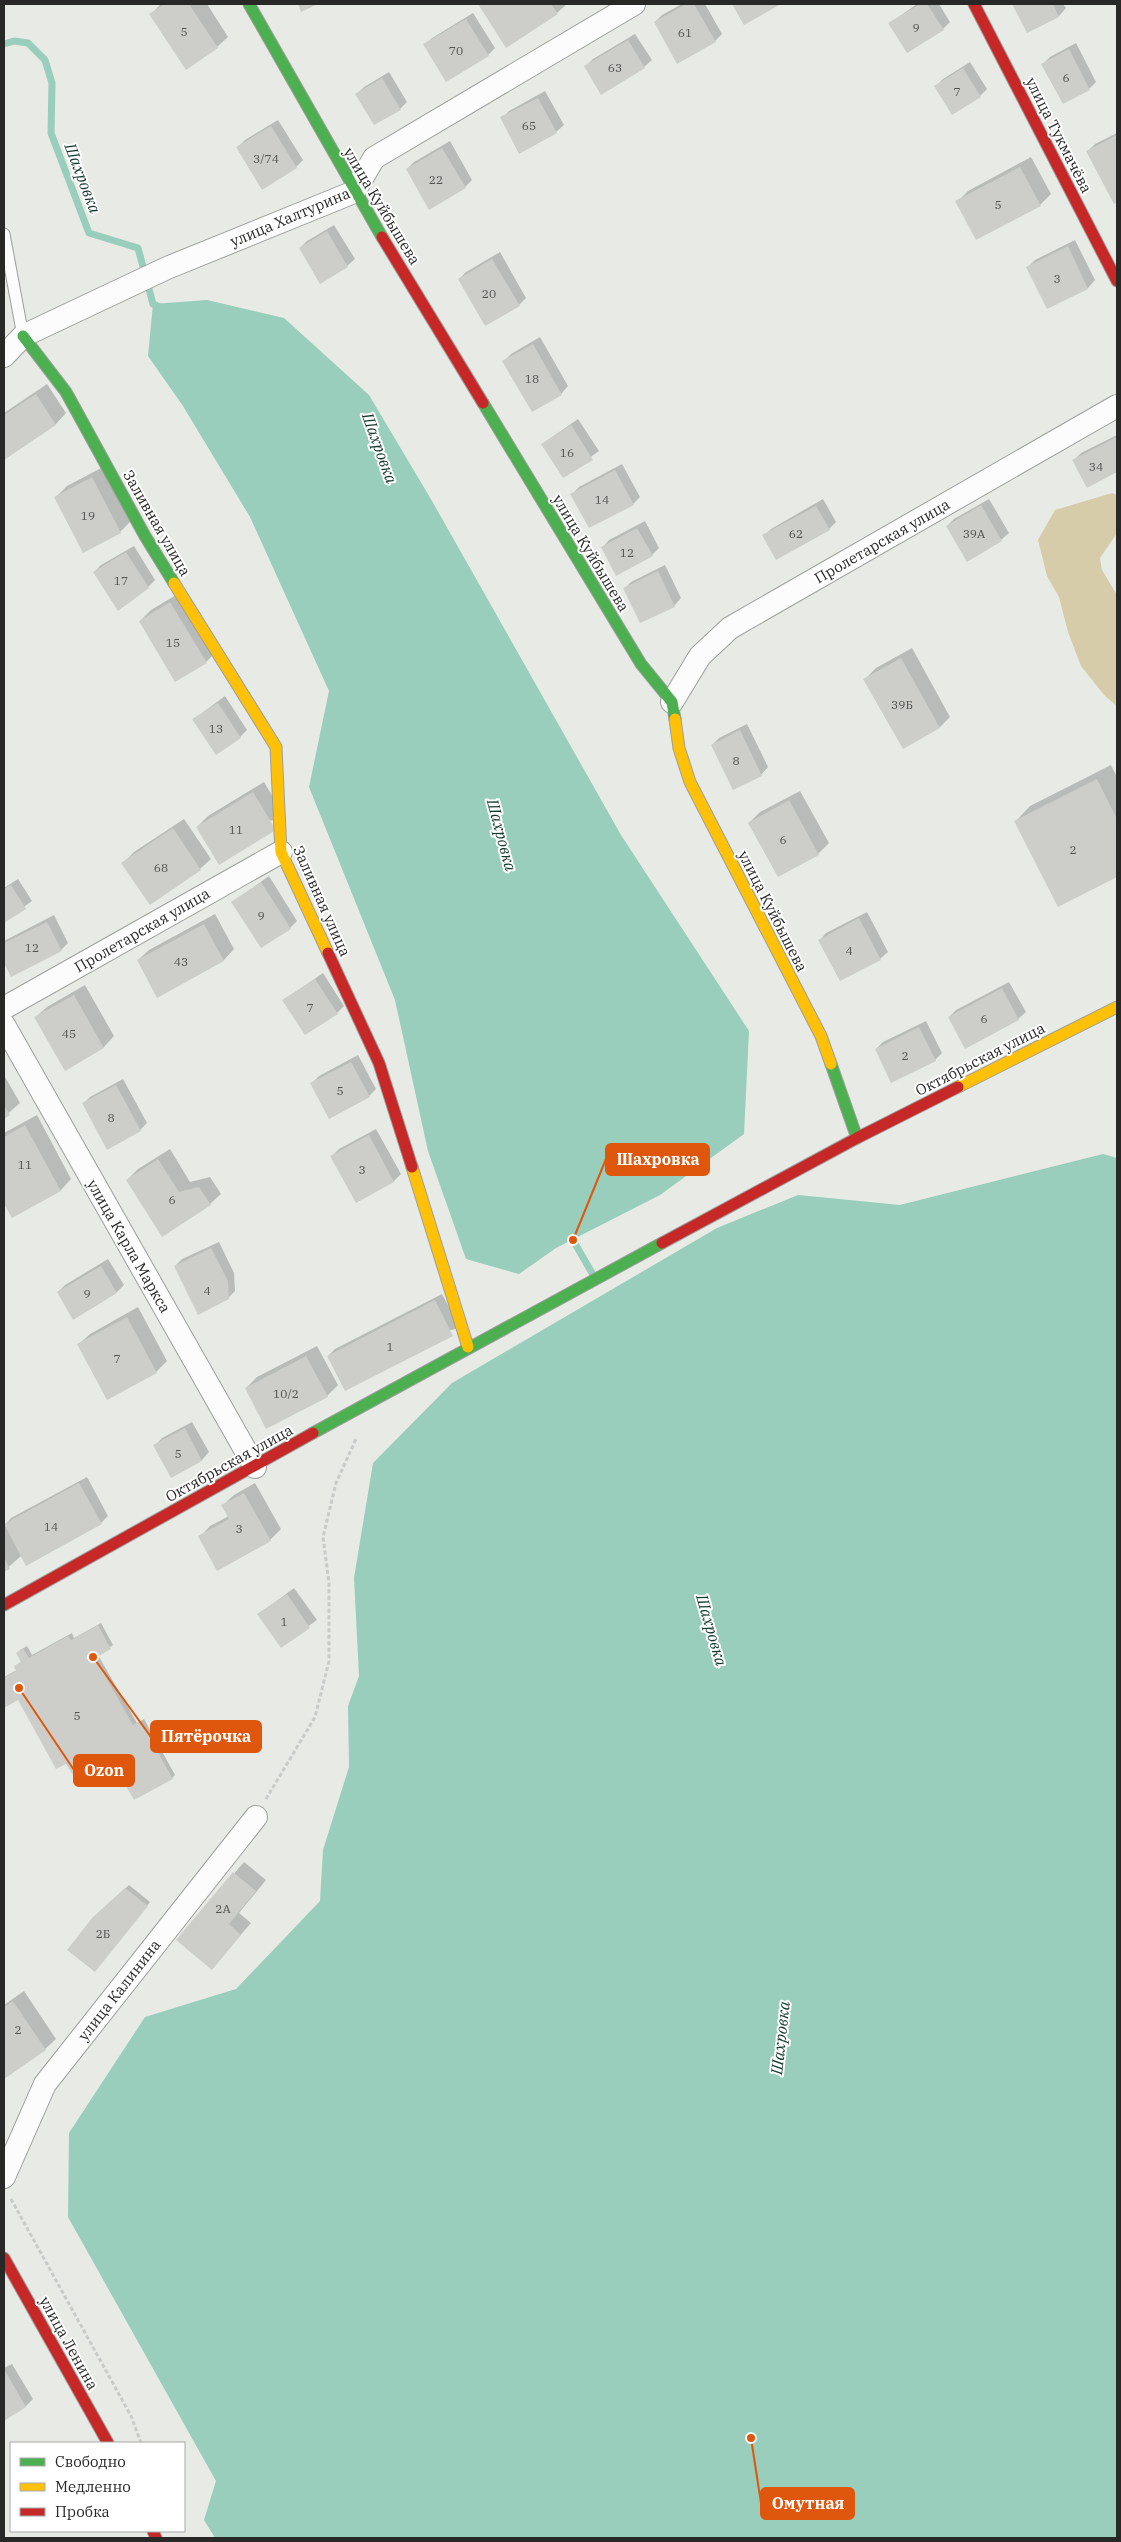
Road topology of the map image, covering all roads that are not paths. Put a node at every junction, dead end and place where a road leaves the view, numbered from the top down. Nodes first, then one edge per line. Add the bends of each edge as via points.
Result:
1 (250, 4) edge
2 (634, 4) edge
3 (974, 4) edge
4 (354, 192) junction
5 (4, 234) edge
6 (1117, 281) edge
7 (23, 336) junction
8 (4, 356) edge
9 (1117, 406) edge
10 (672, 702) junction
11 (281, 852) junction
12 (1117, 1007) edge
13 (4, 1008) edge
14 (4, 1024) edge
15 (857, 1138) junction
16 (468, 1347) junction
17 (255, 1467) junction
18 (4, 1604) edge
19 (256, 1816) road end
20 (6, 2186) edge
21 (4, 2258) edge
22 (107, 2442) edge

1 - 4 street, улица Куйбышева
2 - 4 street, улица Халтурина via 374,158
3 - 6 street, улица Тукмачёва
4 - 7 street, улица Халтурина via 167,268
4 - 10 street, улица Куйбышева via 641,664
5 - 7 lane
7 - 8 street, улица Халтурина
7 - 11 street, Заливная улица via 66,392 145,536 276,747
9 - 10 street, Пролетарская улица via 730,628 700,656
10 - 15 street, улица Куйбышева via 678,748 690,782 821,1036
11 - 13 street, Пролетарская улица
11 - 16 street, Заливная улица via 379,1063
12 - 15 street, Октябрьская улица
14 - 17 street, улица Карла Маркса
15 - 16 street, Октябрьская улица
16 - 17 street, Октябрьская улица
17 - 18 street, Октябрьская улица
19 - 20 street, улица Калинина via 45,2084
21 - 22 street, улица Ленина

